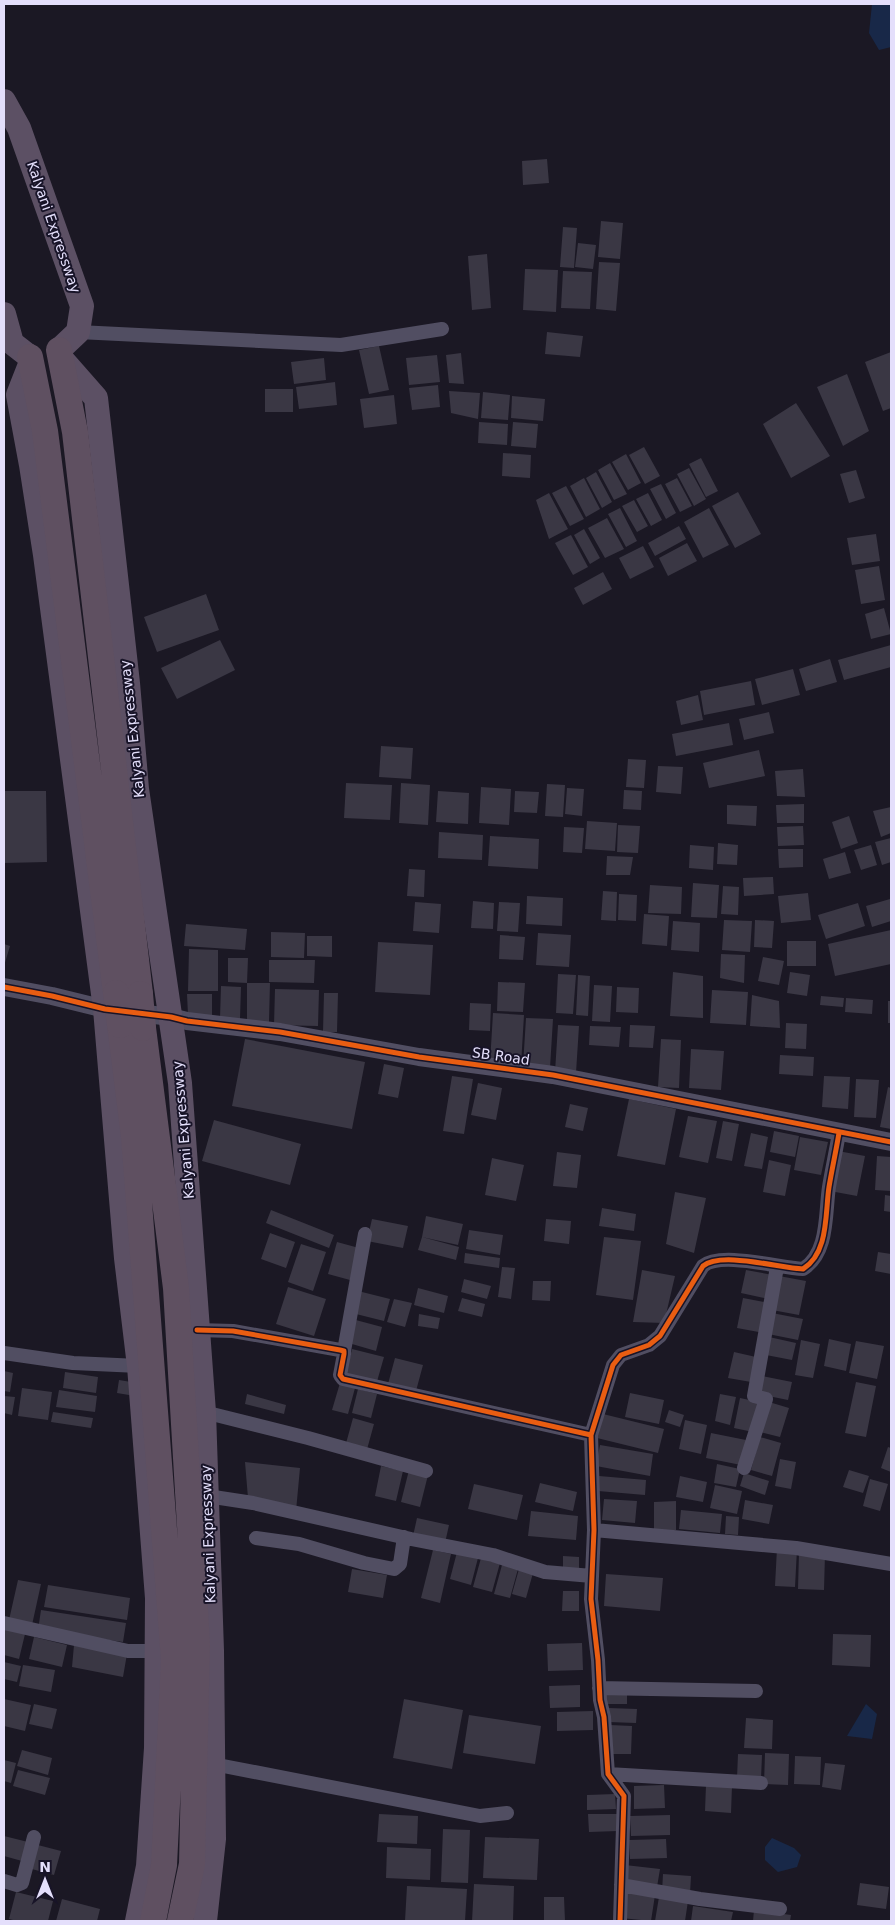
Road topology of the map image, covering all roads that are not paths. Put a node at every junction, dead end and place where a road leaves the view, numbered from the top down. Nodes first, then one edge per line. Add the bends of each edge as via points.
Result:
1 (4, 101) edge
2 (4, 314) edge
3 (442, 329) dead end
4 (78, 332) junction
5 (59, 354) junction
6 (31, 360) joint
7 (4, 987) edge
8 (125, 1010) junction
9 (171, 1017) junction
10 (839, 1133) junction
11 (891, 1142) edge
12 (364, 1234) dead end
13 (777, 1267) junction
14 (197, 1330) junction
15 (344, 1351) junction
16 (4, 1353) edge
17 (139, 1366) junction
18 (204, 1412) junction
19 (591, 1435) junction
20 (744, 1468) dead end
21 (426, 1471) dead end
22 (207, 1496) junction
23 (594, 1530) junction
24 (404, 1537) junction
25 (256, 1538) dead end
26 (891, 1564) edge
27 (592, 1576) junction
28 (4, 1623) edge
29 (156, 1650) junction
30 (600, 1688) junction
31 (756, 1691) dead end
32 (213, 1764) junction
33 (608, 1774) junction
34 (761, 1783) dead end
35 (507, 1813) dead end
36 (34, 1838) dead end
37 (4, 1882) edge
38 (621, 1885) junction
39 (780, 1910) dead end
40 (137, 1921) edge
41 (153, 1921) edge
42 (180, 1921) edge
43 (205, 1921) edge
44 (620, 1921) edge

1 - 4 highway, Kalyani Expressway via 19,128 82,306
2 - 6 highway via 12,343
3 - 4 street via 341,345
4 - 5 highway
5 - 8 highway via 74,432
5 - 9 highway, Kalyani Expressway via 96,398 137,789
6 - 8 highway via 46,441
7 - 8 street, SB Road
8 - 9 street, SB Road
8 - 17 highway via 126,1258
8 - 41 highway via 174,1660 164,1865
8 - 42 highway via 176,1288 197,1644 192,1864
9 - 10 street, SB Road via 553,1075
9 - 14 highway, Kalyani Expressway via 180,1083
10 - 11 street, SB Road
10 - 13 street via 828,1196 828,1216 820,1247 810,1265 803,1269
12 - 15 street
13 - 19 street via 719,1259 703,1266 660,1336 649,1345 621,1355 613,1365
13 - 20 street via 754,1396 766,1398
14 - 15 street via 233,1331
14 - 18 highway, Kalyani Expressway
15 - 19 street via 340,1375 343,1379
16 - 17 street via 73,1363
17 - 29 highway via 157,1598
18 - 21 street
18 - 22 highway, Kalyani Expressway
19 - 23 street
22 - 24 street via 253,1503
22 - 32 highway, Kalyani Expressway
23 - 26 street via 796,1548
23 - 27 street
24 - 25 street via 400,1564 394,1569 299,1544
24 - 27 street via 493,1555 545,1572
27 - 30 street via 591,1599
28 - 29 street via 128,1650
29 - 40 highway via 156,1748 148,1866
30 - 31 street
30 - 33 street
32 - 35 street via 480,1816
32 - 43 highway, Kalyani Expressway via 214,1839
33 - 34 street
33 - 38 street via 624,1796
36 - 37 street via 22,1883
38 - 39 street
38 - 44 street

